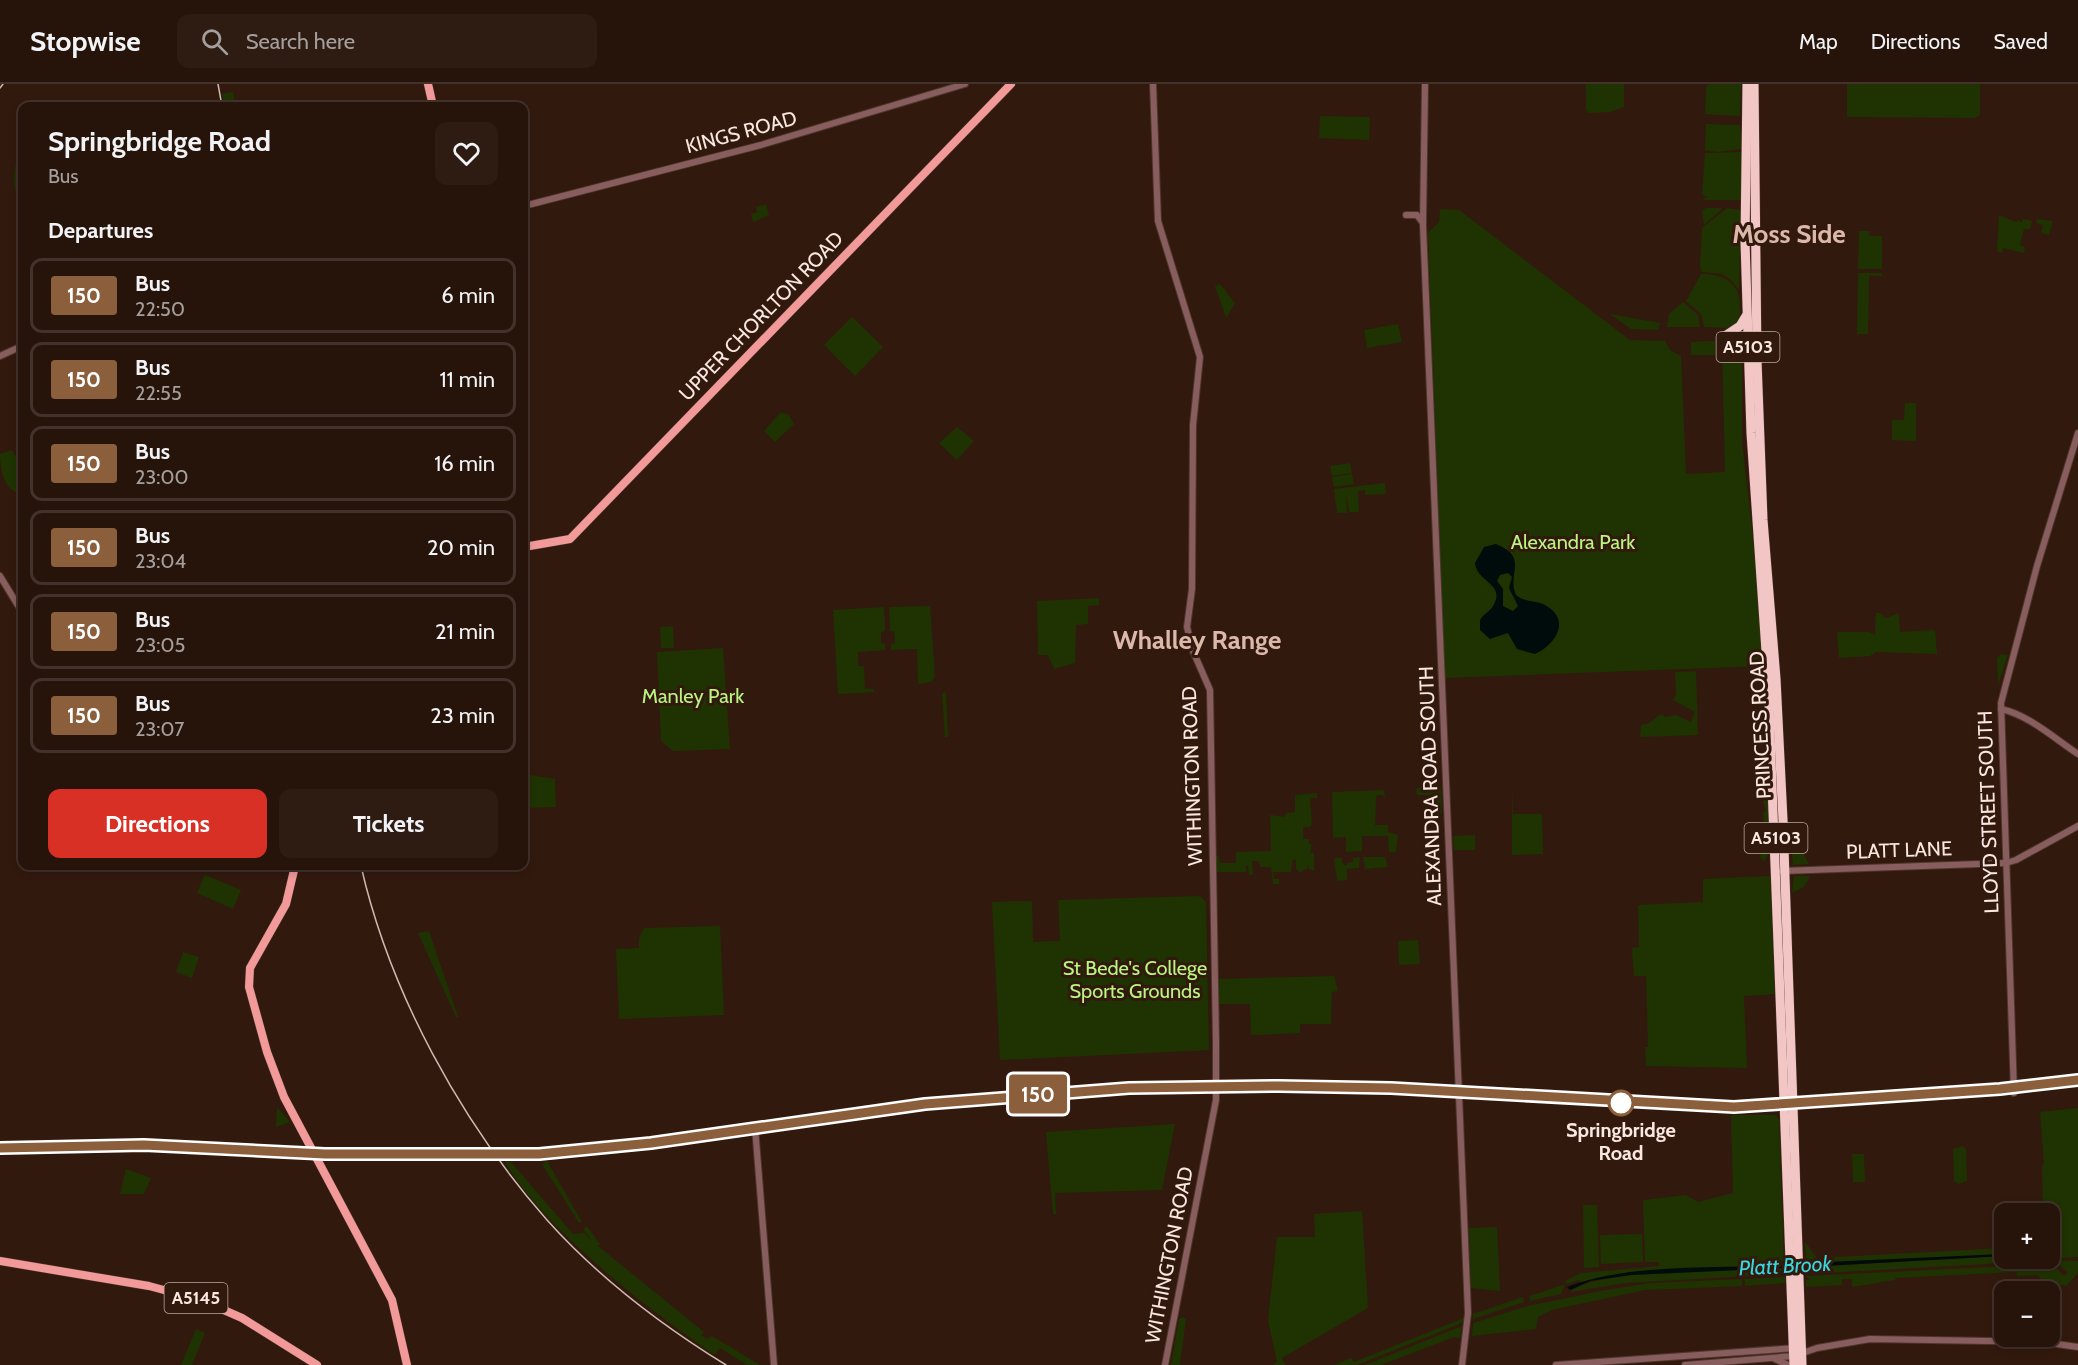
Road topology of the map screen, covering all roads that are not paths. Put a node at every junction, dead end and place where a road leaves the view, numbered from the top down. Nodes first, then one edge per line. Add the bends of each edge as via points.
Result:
1 (428, 84) edge
2 (965, 84) edge
3 (1011, 84) edge
4 (1152, 84) edge
5 (1425, 84) edge
6 (1747, 84) edge
7 (1754, 84) edge
8 (432, 102) edge
9 (528, 205) edge
10 (1406, 215) dead end
11 (1423, 224) junction
12 (1747, 315) junction
13 (18, 347) edge
14 (0, 356) edge
15 (1749, 369) junction
16 (2078, 433) edge
17 (528, 546) edge
18 (0, 576) edge
19 (18, 605) edge
20 (2001, 709) junction
21 (2078, 754) edge
22 (2078, 826) edge
23 (2006, 863) junction
24 (294, 870) edge
25 (1781, 871) junction
26 (1216, 1071) junction
27 (2078, 1080) edge
28 (2078, 1086) edge
29 (1198, 1087) junction
30 (1216, 1087) junction
31 (2014, 1090) junction
32 (1459, 1091) junction
33 (1789, 1106) junction
34 (755, 1127) junction
35 (0, 1148) edge
36 (313, 1154) junction
37 (0, 1261) edge
38 (2078, 1347) edge
39 (1717, 1353) junction
40 (1798, 1356) edge
41 (1770, 1358) junction
42 (1718, 1362) junction
43 (317, 1365) edge
44 (407, 1365) edge
45 (774, 1365) edge
46 (1165, 1365) edge
47 (1462, 1365) edge
48 (1556, 1365) edge
49 (1685, 1365) edge
50 (1788, 1365) edge

1 - 8 main road
2 - 9 street, KINGS ROAD via 761,145
3 - 17 main road, UPPER CHORLTON ROAD via 570,539
4 - 26 street, WITHINGTON ROAD via 1158,221 1200,357 1193,426 1192,589 1187,627 1210,690
5 - 11 street, ALEXANDRA ROAD SOUTH
6 - 12 highway, PRINCESS ROAD / A5103
7 - 25 highway, PRINCESS ROAD / A5103 via 1754,272 1762,512 1776,678
10 - 11 street via 1417,215
11 - 32 street, ALEXANDRA ROAD SOUTH
12 - 15 highway, PRINCESS ROAD / A5103
12 - 15 highway via 1740,326 1725,336 1742,349
13 - 14 street
15 - 25 highway, PRINCESS ROAD / A5103 via 1752,474
16 - 20 street, LLOYD STREET SOUTH via 2037,566
18 - 19 street
20 - 21 street via 2018,715
20 - 23 street, LLOYD STREET SOUTH
22 - 23 street, PLATT LANE
23 - 25 street, PLATT LANE
23 - 31 street, LLOYD STREET SOUTH
24 - 36 main road via 286,904 250,968 249,987 267,1053
25 - 33 highway, PRINCESS ROAD / A5103
26 - 29 street
26 - 30 street, WITHINGTON ROAD
27 - 31 highway
28 - 31 highway
29 - 30 highway
29 - 34 highway via 984,1098
30 - 32 highway
30 - 46 street, WITHINGTON ROAD
31 - 33 highway
32 - 33 highway via 1635,1104
32 - 47 street, ALEXANDRA ROAD SOUTH via 1468,1313
33 - 40 highway, PRINCESS ROAD / A5103
34 - 36 highway, bridge via 620,1146 507,1155
34 - 45 street
35 - 36 highway via 152,1145
36 - 44 main road via 387,1290
37 - 43 main road, A5145 via 149,1286 201,1300 242,1318
38 - 40 street via 2043,1342 1870,1339 1817,1348
39 - 40 street
39 - 42 street
39 - 48 street
40 - 41 street
41 - 42 street
41 - 50 street
42 - 49 street

